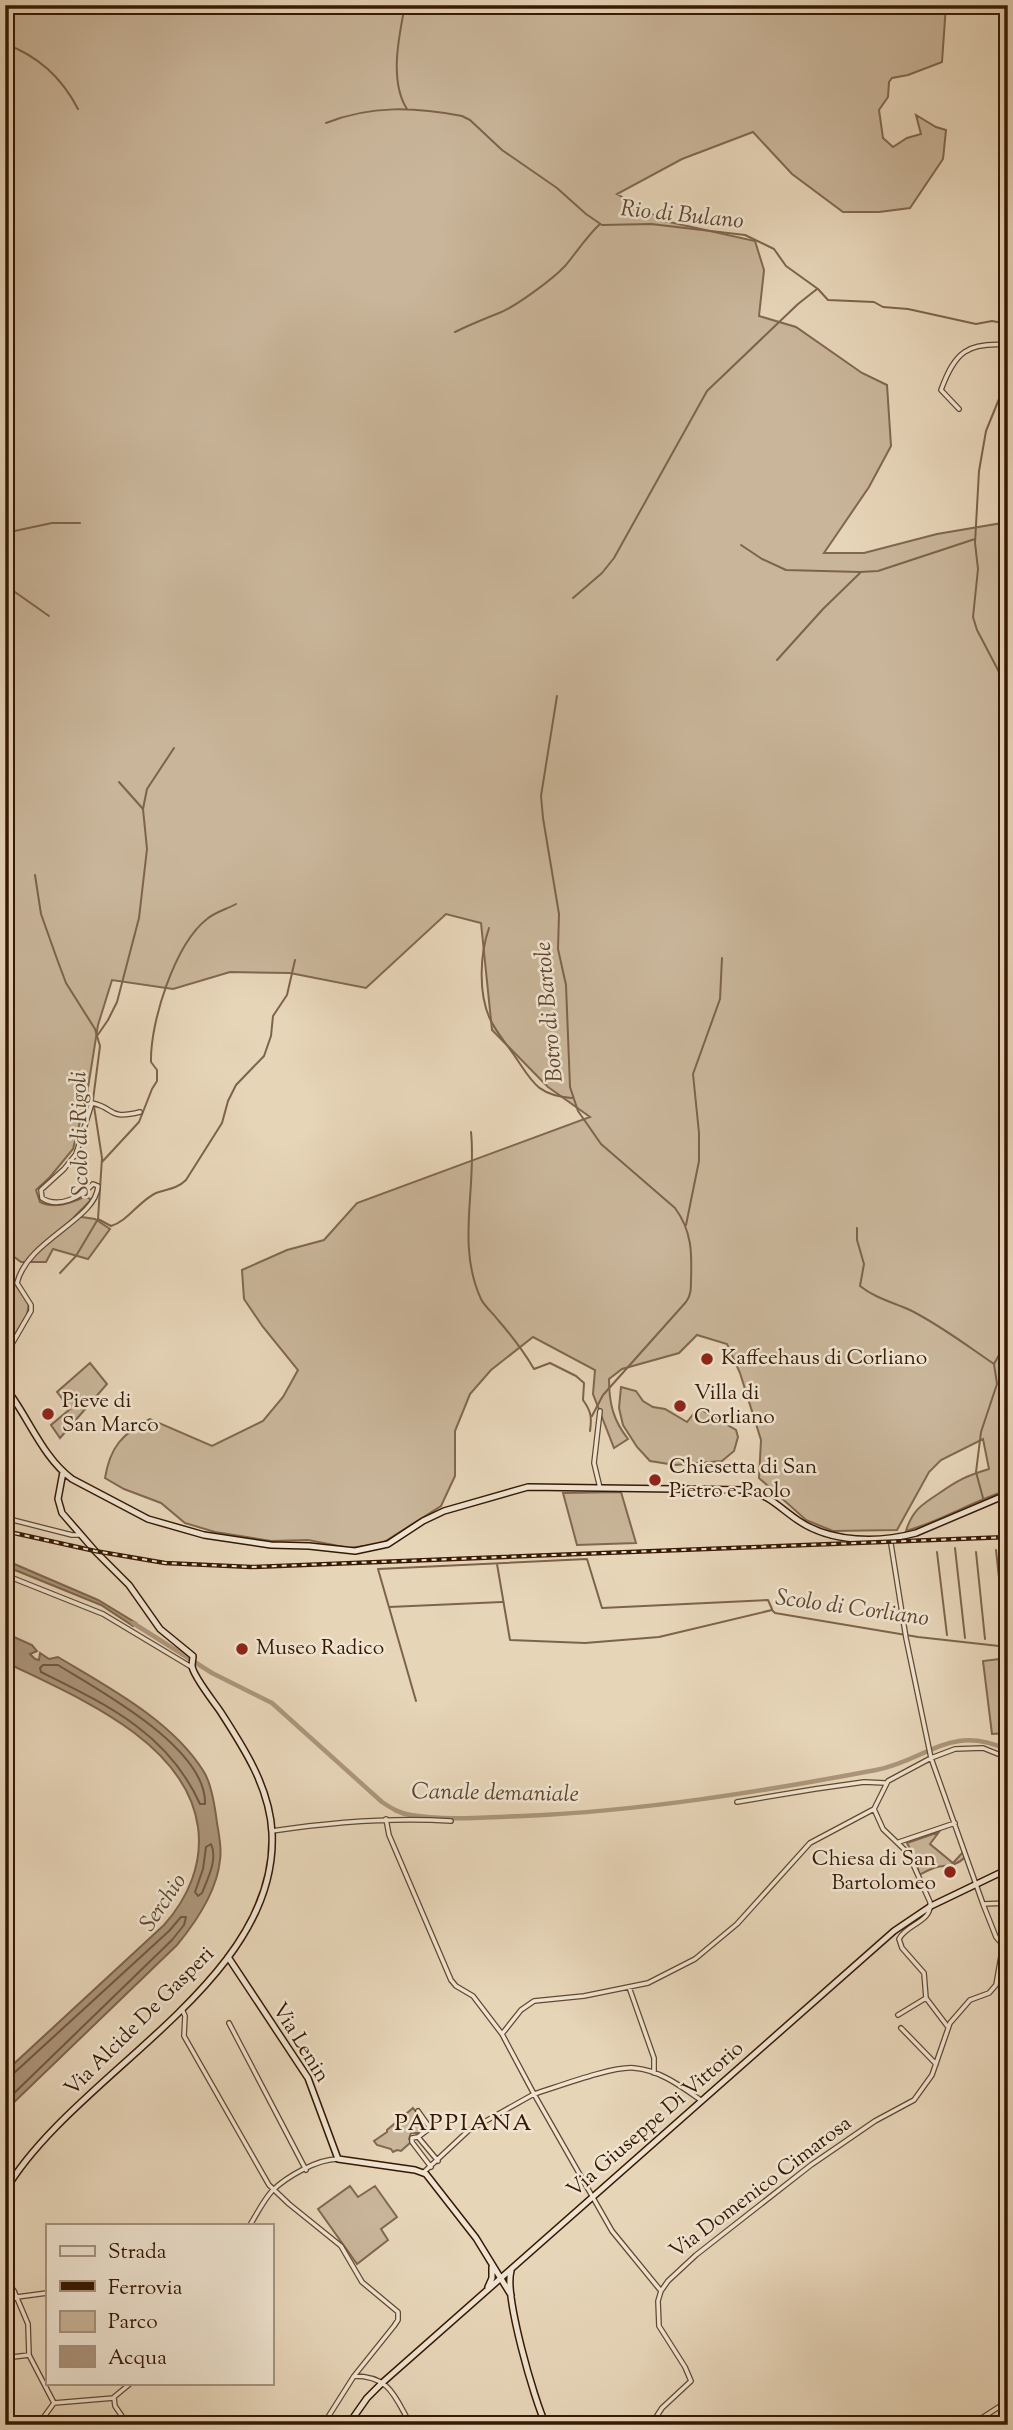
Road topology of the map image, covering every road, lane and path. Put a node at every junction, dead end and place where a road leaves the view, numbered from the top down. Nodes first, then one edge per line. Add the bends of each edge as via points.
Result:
1 (1008, 345) edge
2 (959, 409) dead end
3 (140, 1112) dead end
4 (5, 1356) edge
5 (5, 1387) edge
6 (600, 1411) dead end
7 (63, 1472) junction
8 (600, 1488) junction
9 (1008, 1494) edge
10 (5, 1518) edge
11 (80, 1535) junction
12 (891, 1544) dead end
13 (5, 1575) edge
14 (193, 1664) junction
15 (931, 1758) junction
16 (1008, 1758) edge
17 (885, 1783) junction
18 (737, 1802) dead end
19 (874, 1809) junction
20 (386, 1819) junction
21 (451, 1821) dead end
22 (955, 1823) junction
23 (272, 1831) junction
24 (899, 1842) junction
25 (1008, 1857) edge
26 (1008, 1866) edge
27 (976, 1884) junction
28 (1008, 1903) edge
29 (983, 1904) junction
30 (931, 1906) junction
31 (1005, 1945) edge
32 (228, 1957) junction
33 (629, 1987) junction
34 (926, 1998) junction
35 (182, 2009) junction
36 (898, 2015) dead end
37 (229, 2023) dead end
38 (948, 2027) junction
39 (901, 2028) dead end
40 (502, 2034) junction
41 (936, 2064) junction
42 (654, 2073) junction
43 (534, 2094) junction
44 (702, 2102) junction
45 (418, 2111) dead end
46 (418, 2137) junction
47 (338, 2159) junction
48 (438, 2161) junction
49 (431, 2167) junction
50 (306, 2169) junction
51 (424, 2172) junction
52 (274, 2189) junction
53 (5, 2191) edge
54 (592, 2198) junction
55 (251, 2224) edge
56 (492, 2264) junction
57 (513, 2268) junction
58 (5, 2278) edge
59 (501, 2278) junction
60 (487, 2290) junction
61 (661, 2291) junction
62 (46, 2293) edge
63 (511, 2295) junction
64 (17, 2297) junction
65 (5, 2302) edge
66 (29, 2355) junction
67 (5, 2358) edge
68 (354, 2376) junction
69 (382, 2383) junction
70 (130, 2384) edge
71 (114, 2398) junction
72 (1008, 2401) edge
73 (54, 2403) junction
74 (38, 2425) edge
75 (128, 2425) edge
76 (323, 2425) edge
77 (348, 2425) edge
78 (411, 2425) edge
79 (546, 2425) edge
80 (651, 2425) edge
81 (971, 2425) edge

1 - 2 street via 974,346 959,355 941,390
3 - 4 street via 114,1115 92,1102 76,1154 41,1189 42,1198 53,1202 74,1199 93,1184 98,1186 88,1208 44,1242 17,1278 31,1311
5 - 7 main road
6 - 8 street via 594,1463
7 - 8 main road via 154,1521 204,1535 349,1551 379,1548 444,1511 519,1489
7 - 11 main road, Via Alcide De Gasperi via 59,1507
8 - 9 main road via 748,1490 773,1500 817,1531 845,1539 912,1534
10 - 11 street
11 - 14 main road, Via Alcide De Gasperi via 129,1585 160,1629 190,1652
12 - 15 street
13 - 14 street via 103,1614
14 - 23 main road, Via Alcide De Gasperi via 252,1764
15 - 16 street via 967,1747
15 - 17 street
15 - 22 street
17 - 18 street via 814,1788
17 - 19 street
19 - 24 street via 883,1829
19 - 33 street via 810,1843 737,1924 695,1959 654,1981
20 - 21 street
20 - 23 street
20 - 40 street via 452,1982 473,1996
22 - 24 street
22 - 27 street
23 - 32 main road, Via Alcide De Gasperi via 270,1869 262,1895
24 - 30 street
25 - 26 street
26 - 27 main road, Via Giuseppe Di Vittorio
27 - 29 street
27 - 30 main road, Via Giuseppe Di Vittorio
28 - 29 street
29 - 31 street via 996,1937
30 - 34 street via 928,1915 899,1940 924,1973
30 - 44 main road, Via Giuseppe Di Vittorio via 894,1931
31 - 38 street, Via Domenico Cimarosa via 993,1988 970,2000
32 - 35 main road, Via Alcide De Gasperi
32 - 47 main road, Via Lenin via 307,2078
33 - 40 street via 534,2001
33 - 42 street via 654,2058
34 - 36 street
34 - 38 street
35 - 52 street via 184,2036
35 - 53 main road, Via Alcide De Gasperi via 45,2137
37 - 50 street
38 - 41 street, Via Domenico Cimarosa
39 - 41 street
40 - 43 street
41 - 61 street, Via Domenico Cimarosa via 914,2100 811,2165 679,2269
42 - 43 street via 623,2069
42 - 44 street
43 - 48 street via 468,2131
43 - 54 street
44 - 54 main road, Via Giuseppe Di Vittorio
45 - 46 street via 430,2127
46 - 48 street
46 - 49 street via 412,2142
47 - 50 street
47 - 51 main road
48 - 49 street
49 - 51 street
50 - 52 street
51 - 56 main road
52 - 55 street
52 - 68 street via 341,2246 362,2282 398,2312 394,2326
54 - 57 main road, Via Giuseppe Di Vittorio
54 - 61 street via 624,2248
56 - 57 main road
56 - 59 main road
56 - 60 main road
57 - 59 main road, Via Giuseppe Di Vittorio
57 - 63 main road
58 - 64 street
59 - 60 main road, Via Giuseppe Di Vittorio
59 - 63 main road
60 - 63 main road via 500,2288
60 - 69 main road, Via Giuseppe Di Vittorio
61 - 80 street via 659,2326 691,2381
62 - 64 street
63 - 79 main road via 534,2396
64 - 65 street
64 - 66 street via 28,2324
66 - 67 street
66 - 73 street
68 - 69 street
68 - 76 street
69 - 77 main road, Via Giuseppe Di Vittorio
69 - 78 street via 394,2392
70 - 71 street
71 - 73 street
71 - 75 street
72 - 81 street
73 - 74 street

